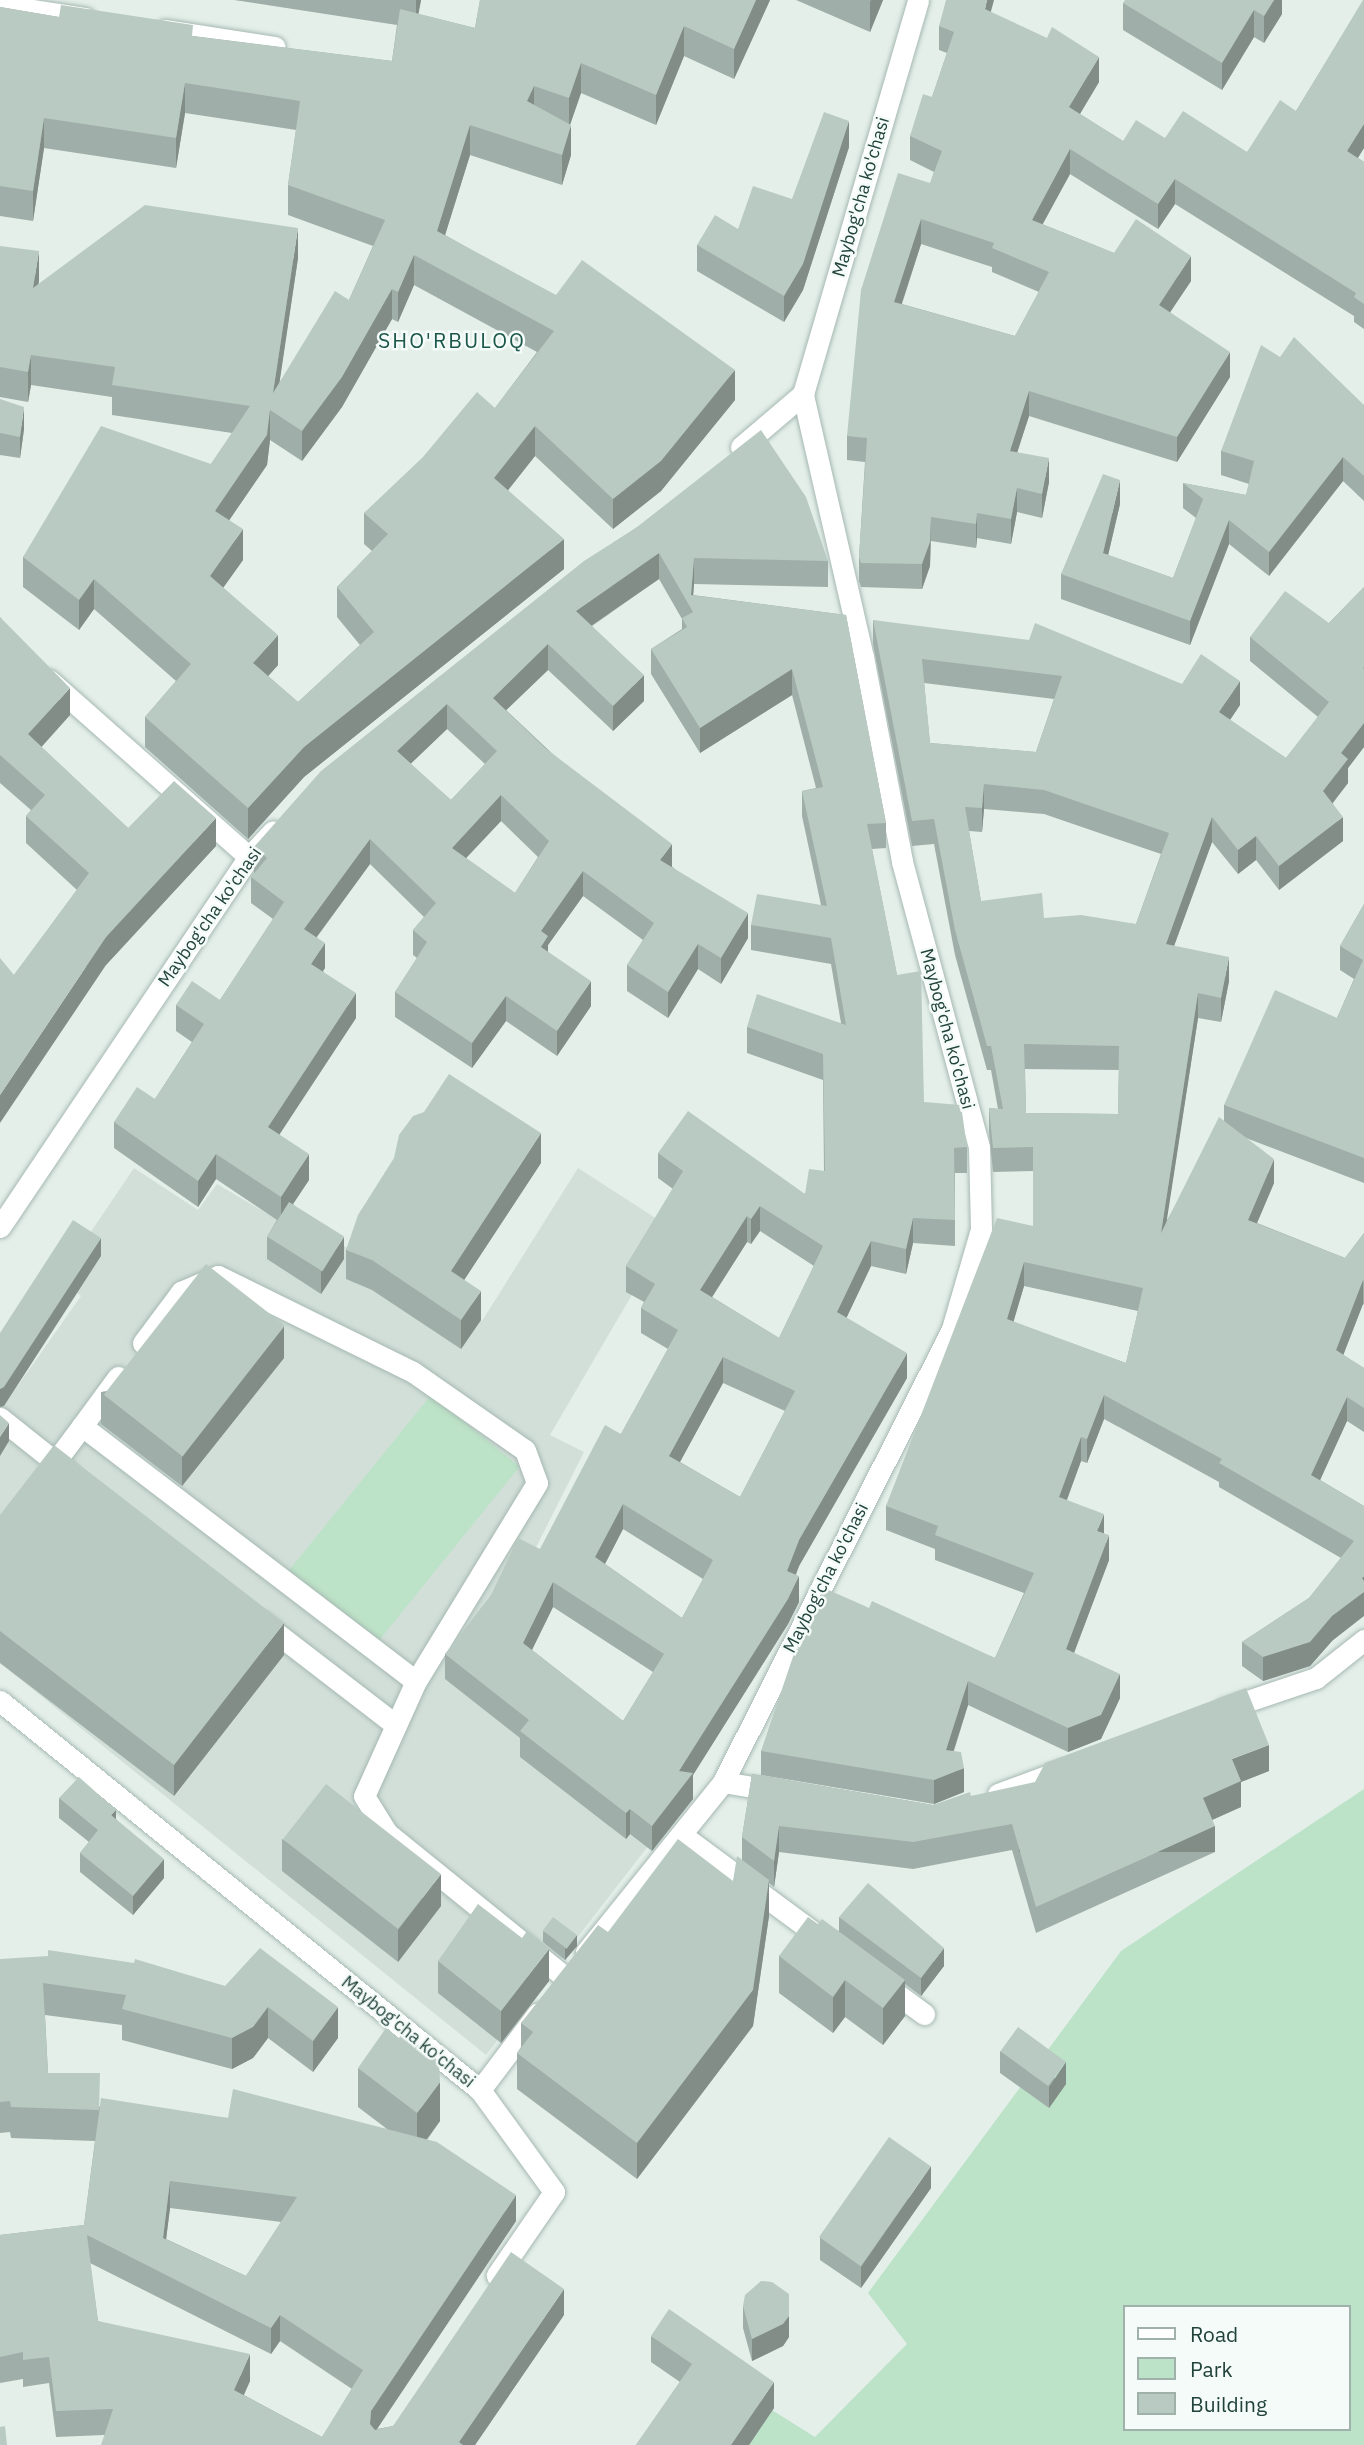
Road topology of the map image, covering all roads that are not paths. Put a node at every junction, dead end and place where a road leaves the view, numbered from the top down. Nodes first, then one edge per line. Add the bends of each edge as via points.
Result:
1 (918, 0) edge
2 (0, 5) edge
3 (110, 22) edge
4 (137, 26) edge
5 (302, 51) edge
6 (803, 394) junction
7 (726, 460) edge
8 (37, 667) edge
9 (285, 817) edge
10 (249, 857) junction
11 (0, 1227) edge
12 (0, 1418) edge
13 (82, 1426) junction
14 (55, 1462) junction
15 (88, 1487) edge
16 (240, 1605) edge
17 (1364, 1640) edge
18 (416, 1681) junction
19 (0, 1701) edge
20 (1205, 1714) edge
21 (393, 1723) junction
22 (1078, 1764) edge
23 (723, 1782) junction
24 (803, 1795) edge
25 (974, 1803) edge
26 (683, 1836) junction
27 (836, 1950) edge
28 (869, 1974) edge
29 (565, 1977) junction
30 (924, 2014) dead end
31 (480, 2090) junction
32 (485, 2292) edge

1 - 6 street, Maybog'cha ko'chasi
2 - 3 street
4 - 5 street
6 - 7 street
6 - 23 street, Maybog'cha ko'chasi via 863,657 902,861 979,1147 981,1229 952,1329
8 - 10 street
9 - 10 street, Maybog'cha ko'chasi
10 - 11 street, Maybog'cha ko'chasi
12 - 14 street
13 - 14 street
13 - 18 street
13 - 18 street via 181,1292 218,1276 412,1372 525,1450 537,1483
14 - 15 street
16 - 21 street
17 - 20 street via 1316,1678
18 - 21 street
19 - 31 street, Maybog'cha ko'chasi
21 - 29 street via 364,1796 387,1833
22 - 25 street
23 - 24 street
23 - 26 street, Maybog'cha ko'chasi
26 - 27 street
26 - 29 street, Maybog'cha ko'chasi
28 - 30 street
29 - 31 street, Maybog'cha ko'chasi
31 - 32 street via 554,2192

